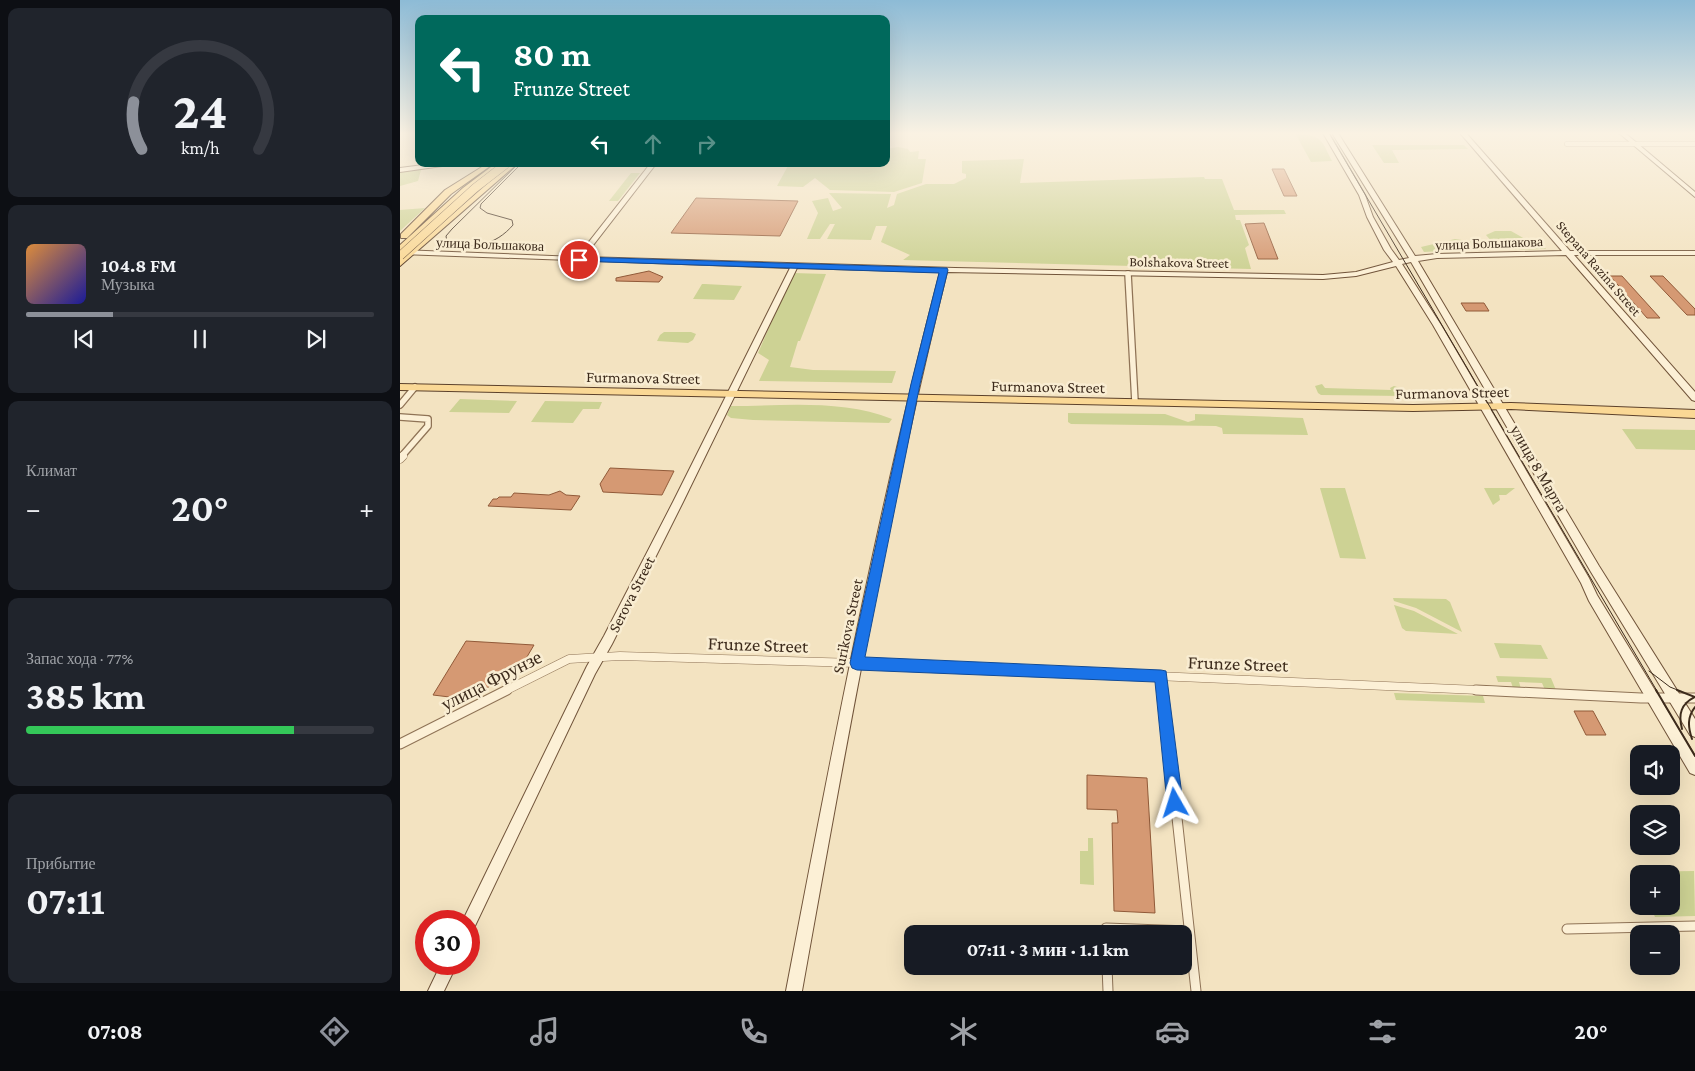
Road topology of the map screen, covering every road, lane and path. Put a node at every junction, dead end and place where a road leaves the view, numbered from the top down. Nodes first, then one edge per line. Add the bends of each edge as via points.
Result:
1 (467, 179) edge
2 (480, 179) edge
3 (486, 179) edge
4 (497, 179) edge
5 (641, 179) edge
6 (1353, 179) edge
7 (1363, 179) edge
8 (1503, 179) edge
9 (1677, 179) edge
10 (1695, 195) edge
11 (400, 240) edge
12 (400, 250) edge
13 (1568, 253) junction
14 (1695, 253) edge
15 (411, 254) junction
16 (400, 256) edge
17 (1412, 259) junction
18 (579, 260) junction
19 (1398, 263) junction
20 (400, 264) edge
21 (794, 266) junction
22 (944, 270) junction
23 (1128, 274) junction
24 (400, 387) edge
25 (415, 387) junction
26 (731, 394) junction
27 (913, 398) junction
28 (1695, 398) edge
29 (1135, 402) junction
30 (400, 405) edge
31 (1500, 407) junction
32 (1485, 408) junction
33 (1695, 414) edge
34 (400, 417) edge
35 (400, 459) edge
36 (599, 657) junction
37 (857, 663) junction
38 (1161, 676) junction
39 (1654, 698) junction
40 (1675, 698) junction
41 (1695, 698) edge
42 (1695, 731) edge
43 (400, 744) edge
44 (1695, 768) edge
45 (475, 910) edge
46 (1188, 925) edge
47 (1695, 926) edge
48 (1567, 929) dead end
49 (1192, 957) edge
50 (444, 975) edge
51 (1107, 975) edge
52 (436, 991) edge
53 (794, 991) edge
54 (1108, 991) edge
55 (1196, 991) edge

1 - 11 main road via 448,192
2 - 12 main road
3 - 16 main road, bridge
4 - 15 main road
5 - 18 street
6 - 19 street, улица 8 Марта via 1370,217
7 - 17 street, улица 8 Марта
8 - 13 street, Stepana Razina Street
9 - 10 street
12 - 15 street, улица Большакова
13 - 14 street
13 - 17 street, улица Большакова
13 - 28 street, Stepana Razina Street
15 - 18 street, улица Большакова
15 - 20 main road
17 - 19 street, Bolshakova Street
17 - 31 street, улица 8 Марта
18 - 21 street
19 - 23 street, Bolshakova Street via 1356,274 1322,277
19 - 32 street, улица 8 Марта
21 - 22 street
21 - 26 street, Serova Street
22 - 23 street, Bolshakova Street
22 - 27 street, Surikova Street
23 - 29 street
24 - 25 main road, Furmanova Street
25 - 26 main road, Furmanova Street
25 - 30 street
26 - 27 main road, Furmanova Street
26 - 36 street, Serova Street
27 - 29 main road, Furmanova Street
27 - 37 street, Surikova Street
29 - 32 main road, Furmanova Street
31 - 32 main road, Furmanova Street
31 - 33 main road, Furmanova Street
31 - 40 street, улица 8 Марта
32 - 39 street, улица 8 Марта
34 - 35 street via 428,419 428,426
36 - 37 street, Frunze Street
36 - 43 street, улица Фрунзе via 570,658
36 - 45 street, Serova Street
37 - 38 street, Frunze Street
37 - 53 street, Surikova Street
38 - 39 street, Frunze Street
38 - 46 street
39 - 40 street, Frunze Street
39 - 44 street, улица 8 Марта
40 - 41 street, Frunze Street
40 - 42 street, улица 8 Марта
47 - 48 street
49 - 55 street
50 - 52 street
51 - 54 street

